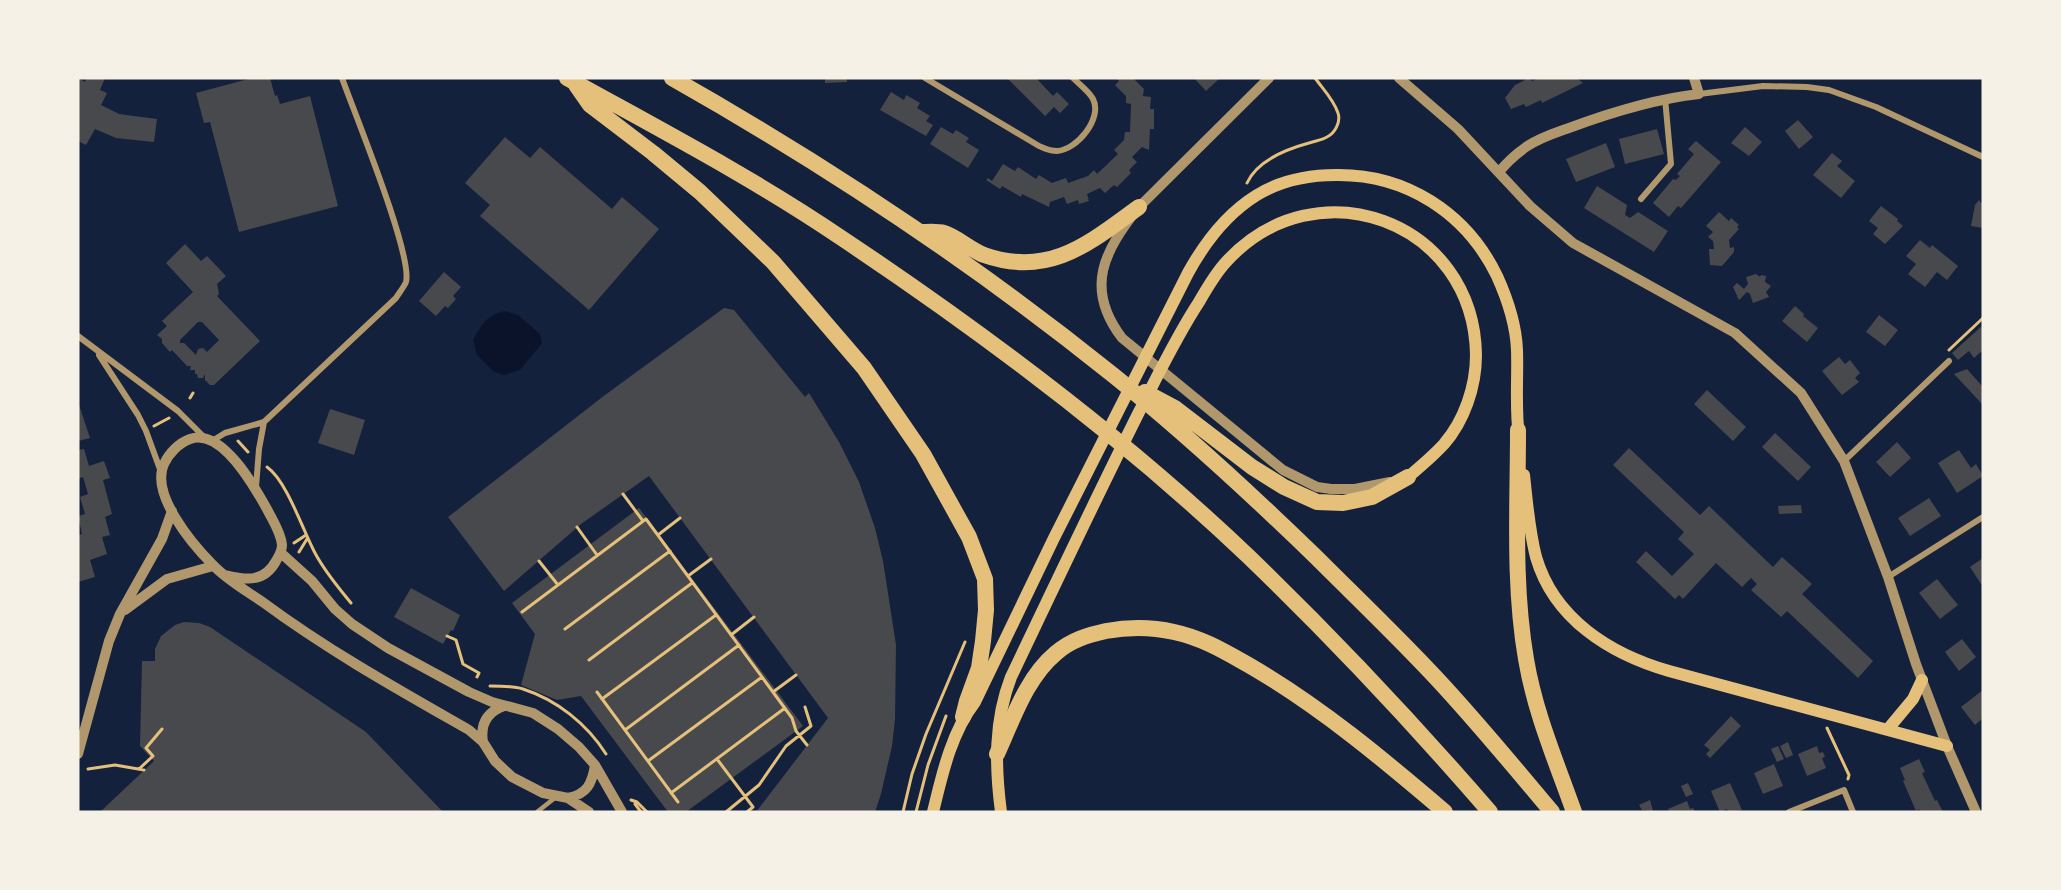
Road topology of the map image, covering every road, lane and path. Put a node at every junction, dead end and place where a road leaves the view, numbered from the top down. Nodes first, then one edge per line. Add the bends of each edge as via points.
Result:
1 (342, 78) edge
2 (672, 78) edge
3 (926, 78) edge
4 (1073, 78) edge
5 (1269, 78) edge
6 (1315, 78) edge
7 (1399, 78) edge
8 (1694, 78) edge
9 (571, 80) edge
10 (1699, 94) junction
11 (1665, 98) junction
12 (1983, 157) edge
13 (1499, 172) junction
14 (1246, 185) dead end
15 (1641, 199) dead end
16 (1139, 207) junction
17 (921, 232) junction
18 (1983, 318) edge
19 (78, 336) edge
20 (97, 352) junction
21 (1950, 362) joint
22 (1114, 376) junction
23 (193, 393) dead end
24 (190, 398) dead end
25 (170, 417) dead end
26 (264, 422) junction
27 (153, 427) dead end
28 (1518, 430) junction
29 (225, 433) junction
30 (208, 440) junction
31 (251, 455) dead end
32 (1844, 461) junction
33 (267, 467) dead end
34 (160, 472) junction
35 (1408, 477) junction
36 (256, 488) junction
37 (623, 494) dead end
38 (172, 511) junction
39 (680, 518) dead end
40 (1983, 518) edge
41 (643, 521) junction
42 (577, 527) dead end
43 (658, 535) junction
44 (308, 539) junction
45 (670, 552) junction
46 (280, 553) junction
47 (597, 555) junction
48 (711, 559) dead end
49 (539, 561) dead end
50 (294, 563) junction
51 (213, 566) junction
52 (225, 575) junction
53 (688, 576) junction
54 (1887, 577) junction
55 (692, 583) junction
56 (558, 585) junction
57 (358, 610) dead end
58 (522, 612) dead end
59 (120, 614) junction
60 (716, 615) junction
61 (754, 617) dead end
62 (566, 628) dead end
63 (731, 635) junction
64 (447, 636) dead end
65 (965, 641) dead end
66 (739, 645) junction
67 (589, 660) dead end
68 (796, 675) dead end
69 (477, 677) dead end
70 (762, 677) junction
71 (1922, 680) junction
72 (484, 684) dead end
73 (597, 692) dead end
74 (773, 692) junction
75 (602, 699) junction
76 (554, 704) dead end
77 (504, 706) junction
78 (805, 707) dead end
79 (785, 708) junction
80 (963, 717) junction
81 (162, 729) dead end
82 (1888, 729) junction
83 (625, 730) junction
84 (1828, 730) dead end
85 (483, 742) junction
86 (807, 745) dead end
87 (1947, 746) junction
88 (78, 754) edge
89 (997, 754) junction
90 (717, 759) junction
91 (648, 761) junction
92 (595, 765) junction
93 (88, 769) dead end
94 (139, 769) junction
95 (144, 770) dead end
96 (1844, 790) junction
97 (671, 793) junction
98 (562, 797) junction
99 (632, 800) dead end
100 (678, 802) dead end
101 (537, 812) edge
102 (589, 812) edge
103 (622, 812) edge
104 (647, 812) edge
105 (726, 812) edge
106 (747, 812) edge
107 (903, 812) edge
108 (933, 812) edge
109 (1001, 812) edge
110 (1445, 812) edge
111 (1490, 812) edge
112 (1552, 812) edge
113 (1574, 812) edge
114 (1789, 812) edge
115 (1853, 812) edge
116 (1976, 812) edge

1 - 26 street via 387,200 404,258 406,281 396,298
2 - 17 highway
3 - 4 street via 1039,146 1057,151 1083,135 1096,110 1093,99
5 - 16 street
6 - 14 path via 1339,115 1335,130 1328,137 1292,148 1268,161
7 - 13 street via 1458,129
8 - 10 street
9 - 80 highway via 590,105 700,192 773,262 864,368 923,454 969,537 985,579 986,610 979,668
9 - 111 highway via 832,231 1078,409 1248,556 1380,688
10 - 11 street
10 - 12 street via 1763,86 1829,90 1876,107
11 - 13 street via 1544,138 1508,161
11 - 15 street via 1671,164
13 - 32 street via 1530,206 1573,243 1735,333 1801,393
16 - 17 highway via 1080,248 1041,261 995,259 945,233
16 - 35 street via 1111,249 1101,285 1105,312 1122,338 1292,475 1323,488 1342,490
17 - 22 highway
18 - 21 path via 1946,353
19 - 20 street
20 - 30 street via 178,411
20 - 34 street via 138,415
21 - 32 street
22 - 35 highway via 1175,408 1284,488 1317,502 1343,503 1372,497
22 - 112 highway via 1278,520 1367,607 1438,680
23 - 24 path
25 - 27 path
26 - 29 street
26 - 36 street
28 - 80 main road via 1513,324 1496,275 1474,241 1448,213 1424,197 1367,176 1320,175 1256,195 1205,243 1188,273 975,702
28 - 82 main road via 1537,558 1553,595 1579,625 1616,651 1658,668
28 - 113 highway via 1518,569 1525,658 1536,707
29 - 30 street
29 - 31 path
30 - 34 street via 192,438 183,443 172,451
30 - 36 street via 237,462
32 - 54 street
33 - 44 path via 289,497
34 - 38 street
35 - 89 main road via 1444,444 1472,389 1476,367 1474,328 1459,283 1413,235 1378,218 1320,212 1258,234 1226,262 1173,344 1006,692
36 - 46 street via 278,530
37 - 41 path
38 - 51 street
38 - 59 street via 148,567
39 - 43 path
40 - 54 street
41 - 43 path via 646,519
41 - 47 path
42 - 47 path
43 - 45 path
44 - 50 path
44 - 57 path via 330,577
45 - 53 path
45 - 62 path
46 - 50 street
46 - 52 street via 263,576 244,579
47 - 56 path
48 - 53 path
49 - 56 path
50 - 77 street via 335,609 370,637 469,692
51 - 52 street
51 - 59 street via 167,579
52 - 85 street via 348,660
53 - 55 path
54 - 71 street
55 - 60 path
55 - 67 path
56 - 58 path
59 - 88 street
60 - 63 path
60 - 75 path
61 - 63 path
63 - 66 path
64 - 69 path via 456,640 463,664 479,673
65 - 107 path via 926,734
66 - 70 path
66 - 83 path
68 - 74 path
70 - 74 path
70 - 91 path
71 - 82 main road via 1908,707
71 - 87 street
72 - 76 path via 522,689
73 - 75 path
74 - 79 path
75 - 83 path
77 - 85 street via 487,717
77 - 92 street via 533,713 558,729
78 - 105 path via 811,726 786,746 759,786
79 - 86 path
79 - 90 path
80 - 108 main road
81 - 94 path via 146,748 153,756
82 - 87 main road
83 - 91 path
84 - 96 path via 1849,775
85 - 98 street via 512,777 543,794
87 - 116 street
89 - 109 main road
89 - 110 highway via 1030,685 1057,652 1073,641 1098,633 1136,628 1160,630 1213,645 1286,687 1347,730
90 - 97 path
90 - 106 path via 753,807
91 - 97 path
92 - 98 street via 585,792
92 - 103 street
93 - 94 path via 115,765
94 - 95 path
96 - 114 street
96 - 115 street
97 - 100 path
98 - 101 lane
98 - 102 street
99 - 104 path

